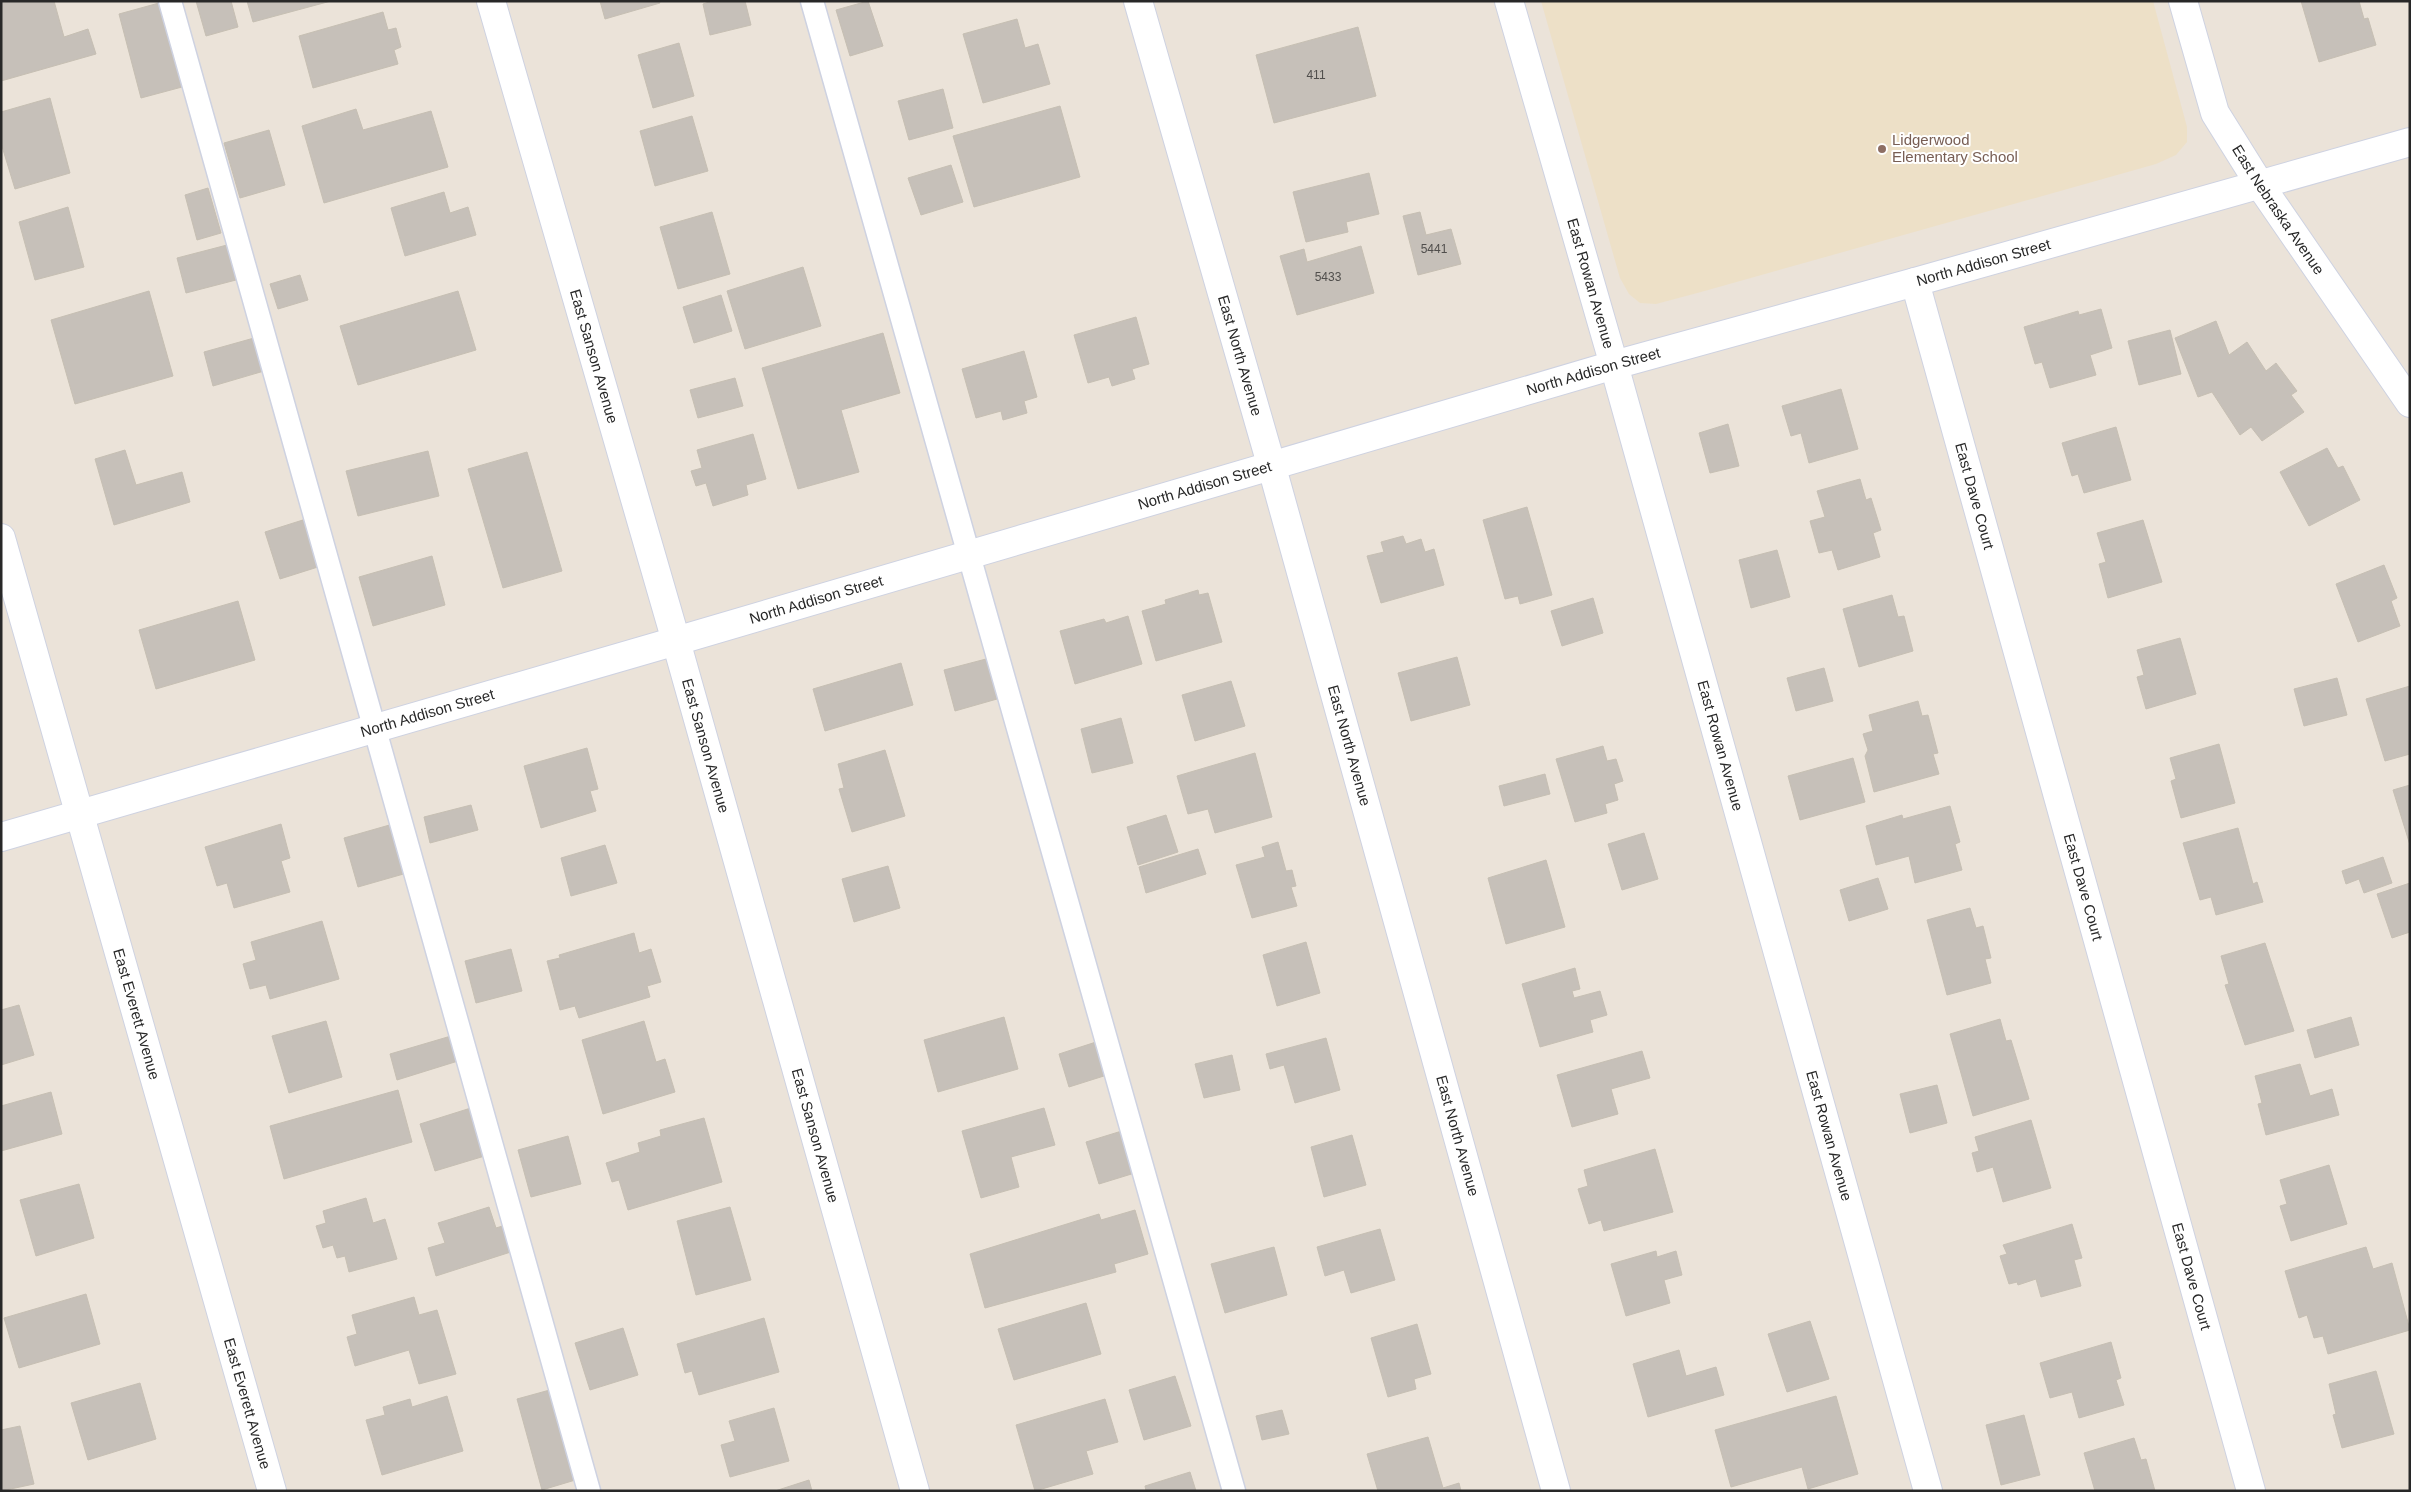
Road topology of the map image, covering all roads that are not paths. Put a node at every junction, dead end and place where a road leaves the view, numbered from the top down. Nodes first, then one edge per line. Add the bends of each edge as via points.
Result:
1 (170, 1) edge
2 (492, 1) edge
3 (812, 1) edge
4 (1138, 1) edge
5 (1509, 1) edge
6 (2183, 1) edge
7 (2410, 142) edge
8 (2260, 185) junction
9 (1915, 282) junction
10 (1614, 365) junction
11 (2410, 403) edge
12 (1271, 464) junction
13 (1, 538) edge
14 (970, 553) junction
15 (676, 641) junction
16 (375, 729) junction
17 (81, 814) junction
18 (1, 837) edge
19 (272, 1491) edge
20 (589, 1491) edge
21 (916, 1491) edge
22 (1234, 1491) edge
23 (1556, 1491) edge
24 (1928, 1491) edge
25 (2251, 1491) edge

1 - 16 lane
2 - 15 street, East Sanson Avenue
3 - 14 lane
4 - 12 street, East North Avenue
5 - 10 street, East Rowan Avenue
6 - 8 street, East Nebraska Avenue via 2215,113
7 - 8 street, North Addison Street
8 - 9 street, North Addison Street
8 - 11 street, East Nebraska Avenue
9 - 10 street, North Addison Street
9 - 25 street, East Dave Court
10 - 12 street, North Addison Street
10 - 24 street, East Rowan Avenue
12 - 14 street, North Addison Street
12 - 23 street, East North Avenue
13 - 17 street, East Everett Avenue
14 - 15 street, North Addison Street
14 - 22 lane
15 - 16 street, North Addison Street
15 - 21 street, East Sanson Avenue
16 - 17 street, North Addison Street
16 - 20 lane
17 - 18 street, North Addison Street
17 - 19 street, East Everett Avenue

